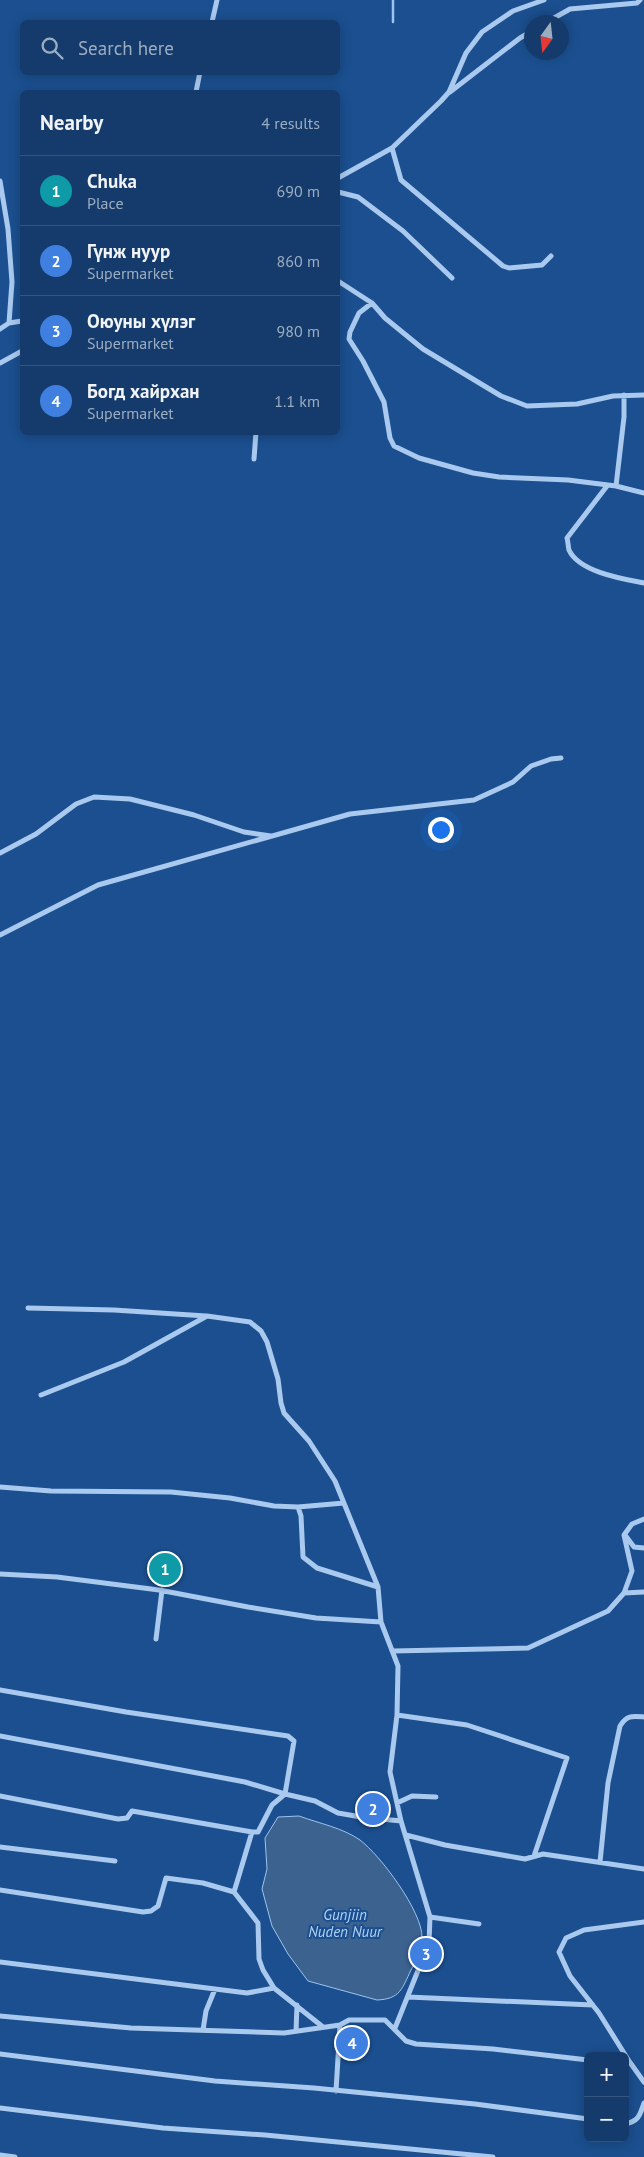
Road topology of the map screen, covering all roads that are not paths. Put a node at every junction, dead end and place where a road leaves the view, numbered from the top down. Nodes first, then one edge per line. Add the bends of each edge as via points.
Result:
1 (217, 0) edge
2 (544, 0) edge
3 (640, 0) edge
4 (560, 15) edge
5 (212, 20) edge
6 (524, 36) edge
7 (199, 75) edge
8 (196, 90) edge
9 (449, 92) junction
10 (392, 148) junction
11 (340, 177) edge
12 (0, 181) edge
13 (340, 192) edge
14 (551, 256) dead end
15 (452, 278) dead end
16 (340, 282) edge
17 (372, 303) junction
18 (20, 321) edge
19 (9, 323) junction
20 (0, 330) edge
21 (20, 352) edge
22 (0, 364) edge
23 (624, 395) junction
24 (644, 395) edge
25 (256, 435) edge
26 (254, 459) dead end
27 (607, 486) junction
28 (616, 486) junction
29 (644, 492) edge
30 (644, 583) edge
31 (561, 758) dead end
32 (274, 837) junction
33 (0, 853) edge
34 (0, 935) edge
35 (28, 1308) dead end
36 (207, 1316) junction
37 (234, 1316) dead end
38 (41, 1395) dead end
39 (0, 1488) edge
40 (344, 1503) junction
41 (298, 1507) junction
42 (644, 1519) edge
43 (624, 1534) junction
44 (644, 1548) edge
45 (0, 1574) edge
46 (378, 1587) junction
47 (162, 1590) junction
48 (644, 1592) edge
49 (624, 1593) junction
50 (381, 1622) junction
51 (156, 1638) dead end
52 (393, 1651) junction
53 (0, 1690) edge
54 (397, 1715) junction
55 (644, 1718) edge
56 (0, 1736) edge
57 (285, 1794) junction
58 (0, 1796) edge
59 (436, 1797) dead end
60 (397, 1803) junction
61 (401, 1821) junction
62 (252, 1832) junction
63 (406, 1835) junction
64 (0, 1847) edge
65 (534, 1856) junction
66 (115, 1861) dead end
67 (600, 1862) junction
68 (644, 1869) edge
69 (0, 1890) edge
70 (234, 1892) junction
71 (430, 1917) junction
72 (644, 1922) edge
73 (479, 1924) dead end
74 (0, 1962) edge
75 (274, 1988) junction
76 (216, 1989) junction
77 (408, 1997) junction
78 (297, 2005) junction
79 (593, 2006) junction
80 (0, 2016) edge
81 (340, 2025) junction
82 (323, 2027) junction
83 (395, 2028) junction
84 (203, 2030) junction
85 (296, 2031) junction
86 (621, 2052) edge
87 (0, 2054) edge
88 (584, 2060) edge
89 (629, 2063) edge
90 (644, 2082) edge
91 (336, 2090) junction
92 (644, 2103) edge
93 (0, 2108) edge
94 (584, 2118) edge
95 (629, 2123) edge
96 (0, 2155) edge
97 (14, 2157) edge
98 (493, 2157) edge

1 - 5 street
2 - 9 street via 513,11 482,32 466,53
3 - 4 street via 570,10
6 - 9 street
7 - 8 street
9 - 10 street
10 - 11 street
10 - 14 street via 401,180 503,266 542,265
12 - 19 street via 12,282
13 - 15 street via 358,197 403,230
16 - 17 street
17 - 23 street via 423,349 501,396 528,406 577,404
17 - 27 street via 359,313 349,339 384,402 394,446 419,458 473,473
18 - 19 street
19 - 20 street
21 - 22 street
23 - 24 street
23 - 28 street
25 - 26 street
27 - 28 street
27 - 30 street via 567,538 569,550 579,562 614,578
28 - 29 street
31 - 32 street via 531,766 513,782 474,800 350,814
32 - 33 street via 244,832 130,799 94,797 76,804 36,834
32 - 34 street via 98,885
35 - 36 street
36 - 37 street
36 - 38 street via 124,1362
36 - 40 street via 250,1322 261,1331 272,1355 284,1414 309,1441 335,1481
39 - 41 street via 172,1492
40 - 41 street
40 - 46 street
41 - 46 street via 302,1516 303,1557 318,1568
42 - 43 street via 632,1524
43 - 44 street via 634,1547
43 - 49 street via 632,1571
45 - 47 street via 57,1577
46 - 50 street
47 - 50 street via 316,1618
47 - 51 street
48 - 49 street
49 - 52 street via 608,1611 528,1648
50 - 52 street
52 - 54 street via 398,1666
53 - 57 street via 288,1736 294,1741
54 - 60 street via 390,1772
54 - 65 street via 467,1725 567,1758
55 - 67 street via 630,1716 620,1726 608,1783
56 - 57 street via 245,1782
57 - 61 street via 315,1801 338,1813
57 - 62 street via 272,1805 258,1832
58 - 62 street via 118,1820 127,1818 132,1811
59 - 60 street via 412,1796
60 - 61 street
61 - 63 street
62 - 70 street
63 - 65 street via 526,1859
63 - 71 street
64 - 66 street
65 - 67 street via 543,1854
67 - 68 street
69 - 70 street via 144,1912 151,1912 158,1906 166,1878 203,1883
70 - 75 street via 258,1923 259,1959
71 - 73 street
71 - 77 street via 429,1943
72 - 79 street via 584,1930 566,1938 559,1952 570,1976
74 - 76 street
75 - 76 street via 247,1993
75 - 78 street
76 - 84 street via 206,2011
77 - 79 street
77 - 83 street
78 - 82 street
78 - 85 street
79 - 86 street
80 - 84 street via 131,2028
81 - 82 street
81 - 83 street via 349,2020 385,2020
81 - 91 street
82 - 85 street
83 - 88 street via 406,2041 416,2044
84 - 85 street
87 - 91 street via 206,2080
89 - 90 street
91 - 94 street
92 - 95 street via 638,2119
93 - 98 street via 164,2128
96 - 97 street

